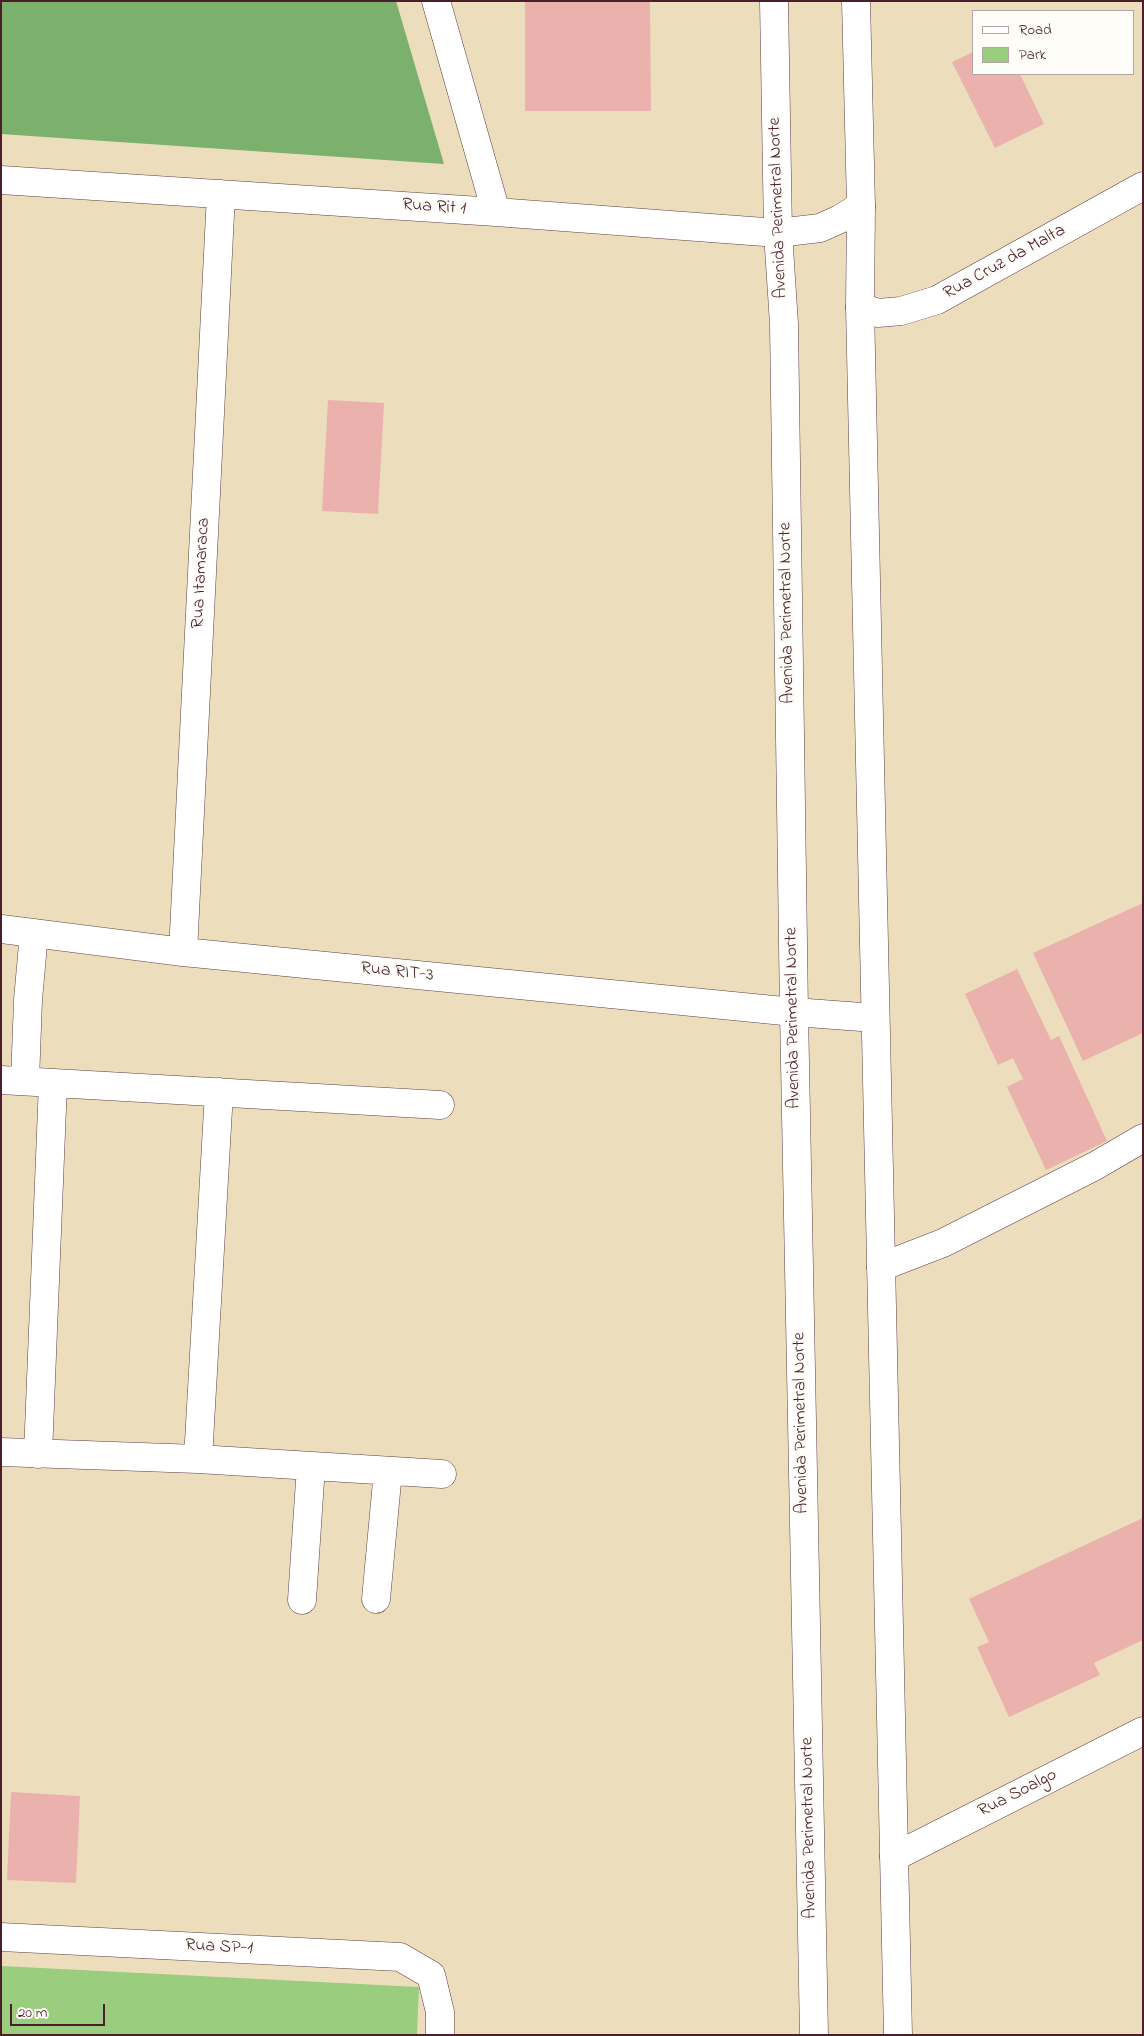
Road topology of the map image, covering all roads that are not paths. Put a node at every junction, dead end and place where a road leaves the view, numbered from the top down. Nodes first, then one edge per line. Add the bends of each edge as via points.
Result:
1 (436, 1) edge
2 (774, 1) edge
3 (856, 1) edge
4 (1, 180) edge
5 (1143, 186) edge
6 (221, 194) junction
7 (860, 206) junction
8 (496, 212) junction
9 (778, 233) junction
10 (860, 307) junction
11 (1, 929) edge
12 (34, 933) junction
13 (183, 952) junction
14 (794, 1012) junction
15 (875, 1018) junction
16 (13, 1081) edge
17 (53, 1083) junction
18 (219, 1092) junction
19 (440, 1105) dead end
20 (1143, 1138) edge
21 (881, 1268) junction
22 (1, 1452) edge
23 (38, 1454) junction
24 (198, 1459) junction
25 (312, 1466) junction
26 (388, 1471) junction
27 (442, 1474) dead end
28 (376, 1599) dead end
29 (302, 1600) dead end
30 (1143, 1731) edge
31 (894, 1857) junction
32 (1, 1937) edge
33 (440, 2035) edge
34 (814, 2035) edge
35 (898, 2035) edge

1 - 8 main road
2 - 9 main road, Avenida Perimetral Norte
3 - 7 main road
4 - 6 main road, Rua Rit 1
5 - 10 main road, Rua Cruz da Malta via 937,300 902,311 878,313
6 - 8 main road, Rua Rit 1
6 - 13 main road, Rua Itamaraca
7 - 9 main road, Rua Rit 1 via 820,228
7 - 10 main road
8 - 9 main road, Rua Rit 1
9 - 14 main road, Avenida Perimetral Norte via 784,324
10 - 15 main road
11 - 12 main road, Rua RIT-3
12 - 13 main road, Rua RIT-3
12 - 16 main road via 28,1000
13 - 14 main road, Rua RIT-3
14 - 15 main road, Rua RIT-3
14 - 34 main road, Avenida Perimetral Norte
15 - 21 main road
16 - 17 main road
17 - 18 main road
17 - 23 main road
18 - 19 main road
18 - 24 main road
20 - 21 main road via 943,1243
21 - 31 main road
22 - 23 main road
23 - 24 main road
24 - 25 main road
25 - 26 main road
25 - 29 main road
26 - 27 main road
26 - 28 main road
30 - 31 main road, Rua Soalgo
31 - 35 main road
32 - 33 main road, Rua SP-1 via 400,1957 431,1975 440,2012

